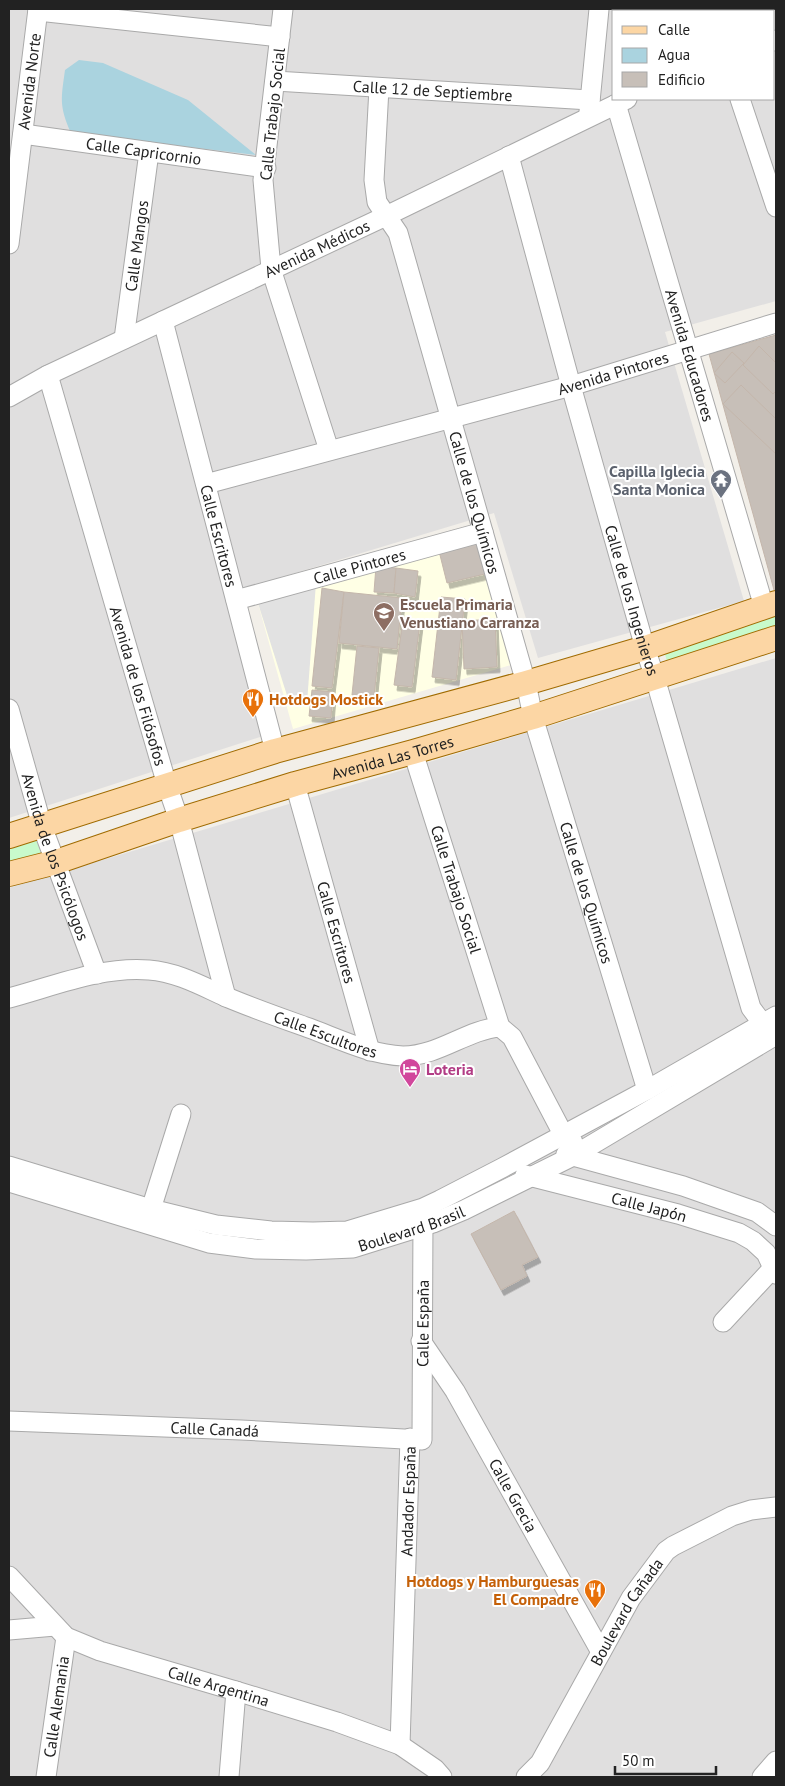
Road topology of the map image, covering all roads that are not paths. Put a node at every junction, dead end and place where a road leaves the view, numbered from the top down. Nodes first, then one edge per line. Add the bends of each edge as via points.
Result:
1 (283, 9) edge
2 (599, 9) edge
3 (38, 10) edge
4 (157, 16) edge
5 (280, 37) junction
6 (275, 81) junction
7 (380, 88) junction
8 (740, 100) edge
9 (621, 101) edge
10 (589, 109) junction
11 (23, 134) junction
12 (149, 152) junction
13 (509, 156) junction
14 (266, 168) junction
15 (13, 177) edge
16 (776, 208) edge
17 (386, 216) junction
18 (9, 244) edge
19 (271, 269) junction
20 (163, 321) junction
21 (776, 323) edge
22 (124, 339) junction
23 (689, 350) junction
24 (48, 375) junction
25 (571, 386) junction
26 (9, 397) edge
27 (450, 418) junction
28 (329, 450) junction
29 (206, 484) junction
30 (483, 532) junction
31 (236, 600) junction
32 (770, 605) edge
33 (775, 642) edge
34 (645, 648) junction
35 (655, 678) junction
36 (526, 683) junction
37 (9, 709) edge
38 (533, 717) junction
39 (275, 751) junction
40 (413, 752) junction
41 (295, 784) junction
42 (167, 785) junction
43 (179, 820) junction
44 (42, 826) junction
45 (9, 836) edge
46 (56, 862) junction
47 (9, 874) edge
48 (97, 974) junction
49 (226, 997) junction
50 (9, 998) edge
51 (500, 1027) junction
52 (773, 1029) edge
53 (370, 1051) junction
54 (647, 1090) junction
55 (181, 1114) dead end
56 (563, 1134) junction
57 (540, 1148) junction
58 (578, 1152) junction
59 (9, 1166) edge
60 (502, 1168) junction
61 (530, 1176) junction
62 (9, 1182) edge
63 (424, 1208) junction
64 (151, 1209) junction
65 (776, 1226) edge
66 (423, 1227) junction
67 (775, 1270) edge
68 (723, 1322) dead end
69 (421, 1341) junction
70 (9, 1420) edge
71 (416, 1439) junction
72 (776, 1507) edge
73 (9, 1576) edge
74 (9, 1630) edge
75 (61, 1631) junction
76 (601, 1652) junction
77 (236, 1690) junction
78 (400, 1745) junction
79 (776, 1761) edge
80 (46, 1777) edge
81 (229, 1777) edge
82 (442, 1777) edge
83 (526, 1777) edge
84 (762, 1777) edge

1 - 5 street, Calle Trabajo Social
2 - 10 street
3 - 4 street
3 - 11 street, Avenida Norte
4 - 5 street
5 - 6 street, Calle Trabajo Social
6 - 7 street, Calle 12 de Septiembre
6 - 14 street, Calle Trabajo Social
7 - 10 street, Calle 12 de Septiembre
7 - 17 street, Calle de los Químicos via 374,180 377,202
8 - 16 street
9 - 10 street, Avenida Médicos
9 - 23 street, Avenida Educadores
10 - 13 street, Avenida Médicos
11 - 12 street, Calle Capricornio
11 - 15 street, Avenida Norte
12 - 14 street, Calle Capricornio
12 - 22 street, Calle Mangos
13 - 17 street, Avenida Médicos
13 - 25 street, Calle de los Ingenieros
14 - 19 street, Calle Trabajo Social via 263,180
15 - 18 street, Avenida Norte
17 - 19 street, Avenida Médicos
17 - 27 street, Calle de los Químicos via 398,233
19 - 20 street, Avenida Médicos
19 - 28 street, Calle Trabajo Social
20 - 22 street, Avenida Médicos
20 - 29 street, Calle Escritores
21 - 23 street, Avenida Pintores
22 - 24 street, Avenida Médicos
23 - 25 street, Avenida Pintores
23 - 32 street, Avenida Educadores
24 - 26 street, Avenida Médicos
24 - 42 street, Avenida de los Filósofos
25 - 27 street, Avenida Pintores
25 - 34 street, Calle de los Ingenieros
27 - 28 street
27 - 30 street, Calle de los Químicos
28 - 29 street
29 - 31 street, Calle Escritores
30 - 31 street, Calle Pintores
30 - 36 street, Calle de los Químicos
31 - 39 street, Calle Escritores
32 - 34 main road
33 - 35 main road, Avenida Las Torres
34 - 35 street, Calle de los Ingenieros
34 - 36 main road
35 - 38 main road, Avenida Las Torres
35 - 52 street, Calle de los Ingenieros via 751,1008
36 - 38 street, Calle de los Químicos
36 - 39 main road
37 - 44 street, Avenida de los Psicólogos
38 - 40 main road, Avenida Las Torres
38 - 54 street, Calle de los Químicos
39 - 42 main road
40 - 41 main road, Avenida Las Torres
40 - 51 street, Calle Trabajo Social
41 - 43 main road, Avenida Las Torres
41 - 53 street, Calle Escritores
42 - 43 street, Avenida de los Filósofos
42 - 44 main road
43 - 46 main road, Avenida Las Torres
43 - 49 street, Avenida de los Filósofos
44 - 45 main road
44 - 46 street, Avenida de los Psicólogos
46 - 47 main road, Avenida Las Torres
46 - 48 street, Avenida de los Psicólogos
48 - 49 street, Calle Escultores via 150,970 179,976
48 - 50 street, Calle Escultores
49 - 53 street, Calle Escultores
51 - 53 street, Calle Escultores via 487,1028 424,1054 403,1056
51 - 56 street via 512,1037
52 - 54 street, Boulevard Brasil
52 - 58 street, Boulevard Brasil
54 - 56 street, Boulevard Brasil
55 - 64 street
56 - 57 street, Boulevard Brasil
56 - 58 street
57 - 58 street, Calle Japón
57 - 60 street, Boulevard Brasil
58 - 61 street, Boulevard Brasil
58 - 65 street, Calle Japón via 757,1212
59 - 64 street, Boulevard Brasil
60 - 61 street, Calle Japón
60 - 63 street, Boulevard Brasil
61 - 66 street, Boulevard Brasil
61 - 67 street, Calle Japón via 739,1233 766,1253
62 - 66 street, Boulevard Brasil via 209,1243 256,1249 353,1248
63 - 64 street, Boulevard Brasil via 347,1231 313,1232 216,1225
63 - 66 street, Calle España
66 - 69 street, Calle España
67 - 68 street
69 - 71 street, Calle España
69 - 76 street, Calle Grecia via 455,1391
70 - 71 street, Calle Canadá
71 - 78 street, Andador España
72 - 76 street, Boulevard Cañada via 732,1516 666,1551 631,1598
73 - 75 street, Calle Argentina
74 - 75 street
75 - 77 street, Calle Argentina via 100,1651
75 - 80 street, Calle Alemania
76 - 83 street, Boulevard Cañada via 540,1763
77 - 78 street, Calle Argentina
77 - 81 street
78 - 82 street, Calle Argentina
79 - 84 street

